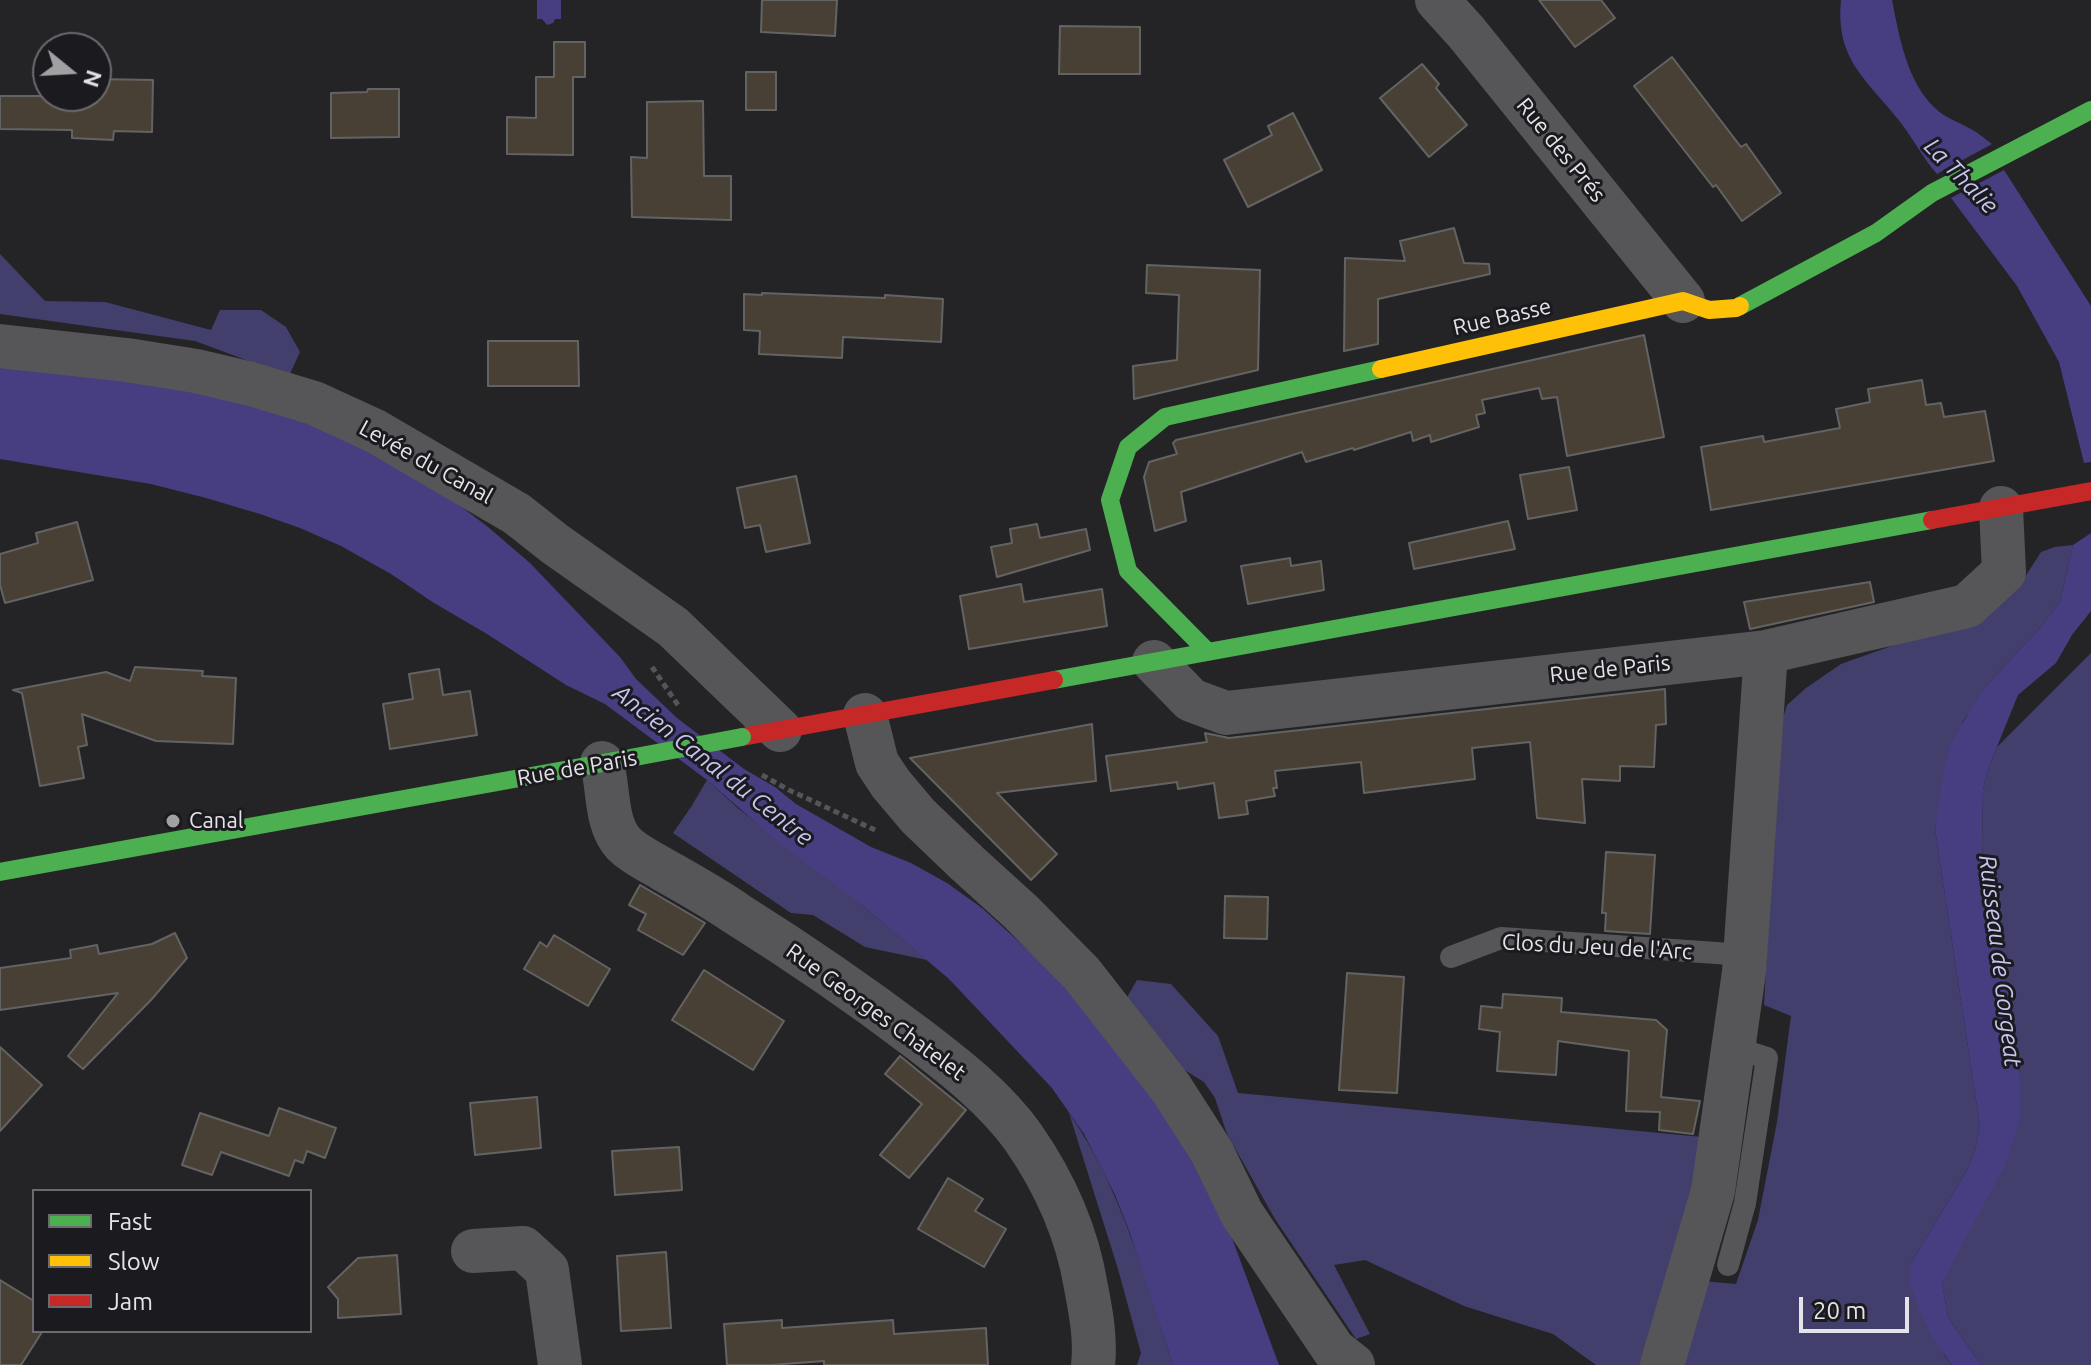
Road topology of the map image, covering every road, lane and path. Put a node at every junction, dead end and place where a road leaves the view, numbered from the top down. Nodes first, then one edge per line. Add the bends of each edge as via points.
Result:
1 (1437, 0) edge
2 (2091, 110) edge
3 (1683, 301) junction
4 (0, 346) edge
5 (2091, 491) edge
6 (2001, 508) junction
7 (1208, 652) junction
8 (1766, 652) junction
9 (1154, 662) junction
10 (865, 715) junction
11 (761, 734) junction
12 (608, 762) junction
13 (0, 872) edge
14 (1745, 955) junction
15 (1451, 957) dead end
16 (1733, 1047) junction
17 (473, 1251) dead end
18 (1728, 1265) dead end
19 (560, 1365) edge
20 (1093, 1365) edge
21 (1353, 1365) edge
22 (1662, 1365) edge

1 - 3 street, Rue des Prés
2 - 3 main road, Rue Basse via 1932,193 1876,233 1736,308 1709,310
3 - 7 main road, Rue Basse via 1165,417 1128,447 1110,500 1128,571
4 - 11 street, Levée du Canal via 196,371 314,403 375,431 517,514 673,627
5 - 6 main road, Rue de Paris
6 - 7 main road, Rue de Paris
6 - 8 street, Rue de Paris via 2004,572 1967,606
7 - 9 main road, Rue de Paris
8 - 9 street, Rue de Paris via 1226,713 1191,700
8 - 14 street
9 - 10 main road, Rue de Paris
10 - 11 main road, Rue de Paris
10 - 21 street via 877,763 918,816 1082,974 1171,1088 1212,1152 1242,1214 1334,1350
11 - 12 main road, Rue de Paris, bridge
12 - 13 main road, Rue de Paris
12 - 20 street, Rue Georges Chatelet via 613,827 624,844 874,1005 964,1075 1022,1136 1074,1235 1092,1318
14 - 15 lane, Clos du Jeu de l'Arc via 1501,938
14 - 16 street
16 - 18 lane via 1767,1058 1745,1203
16 - 22 street via 1713,1191
17 - 19 street via 523,1248 547,1270

